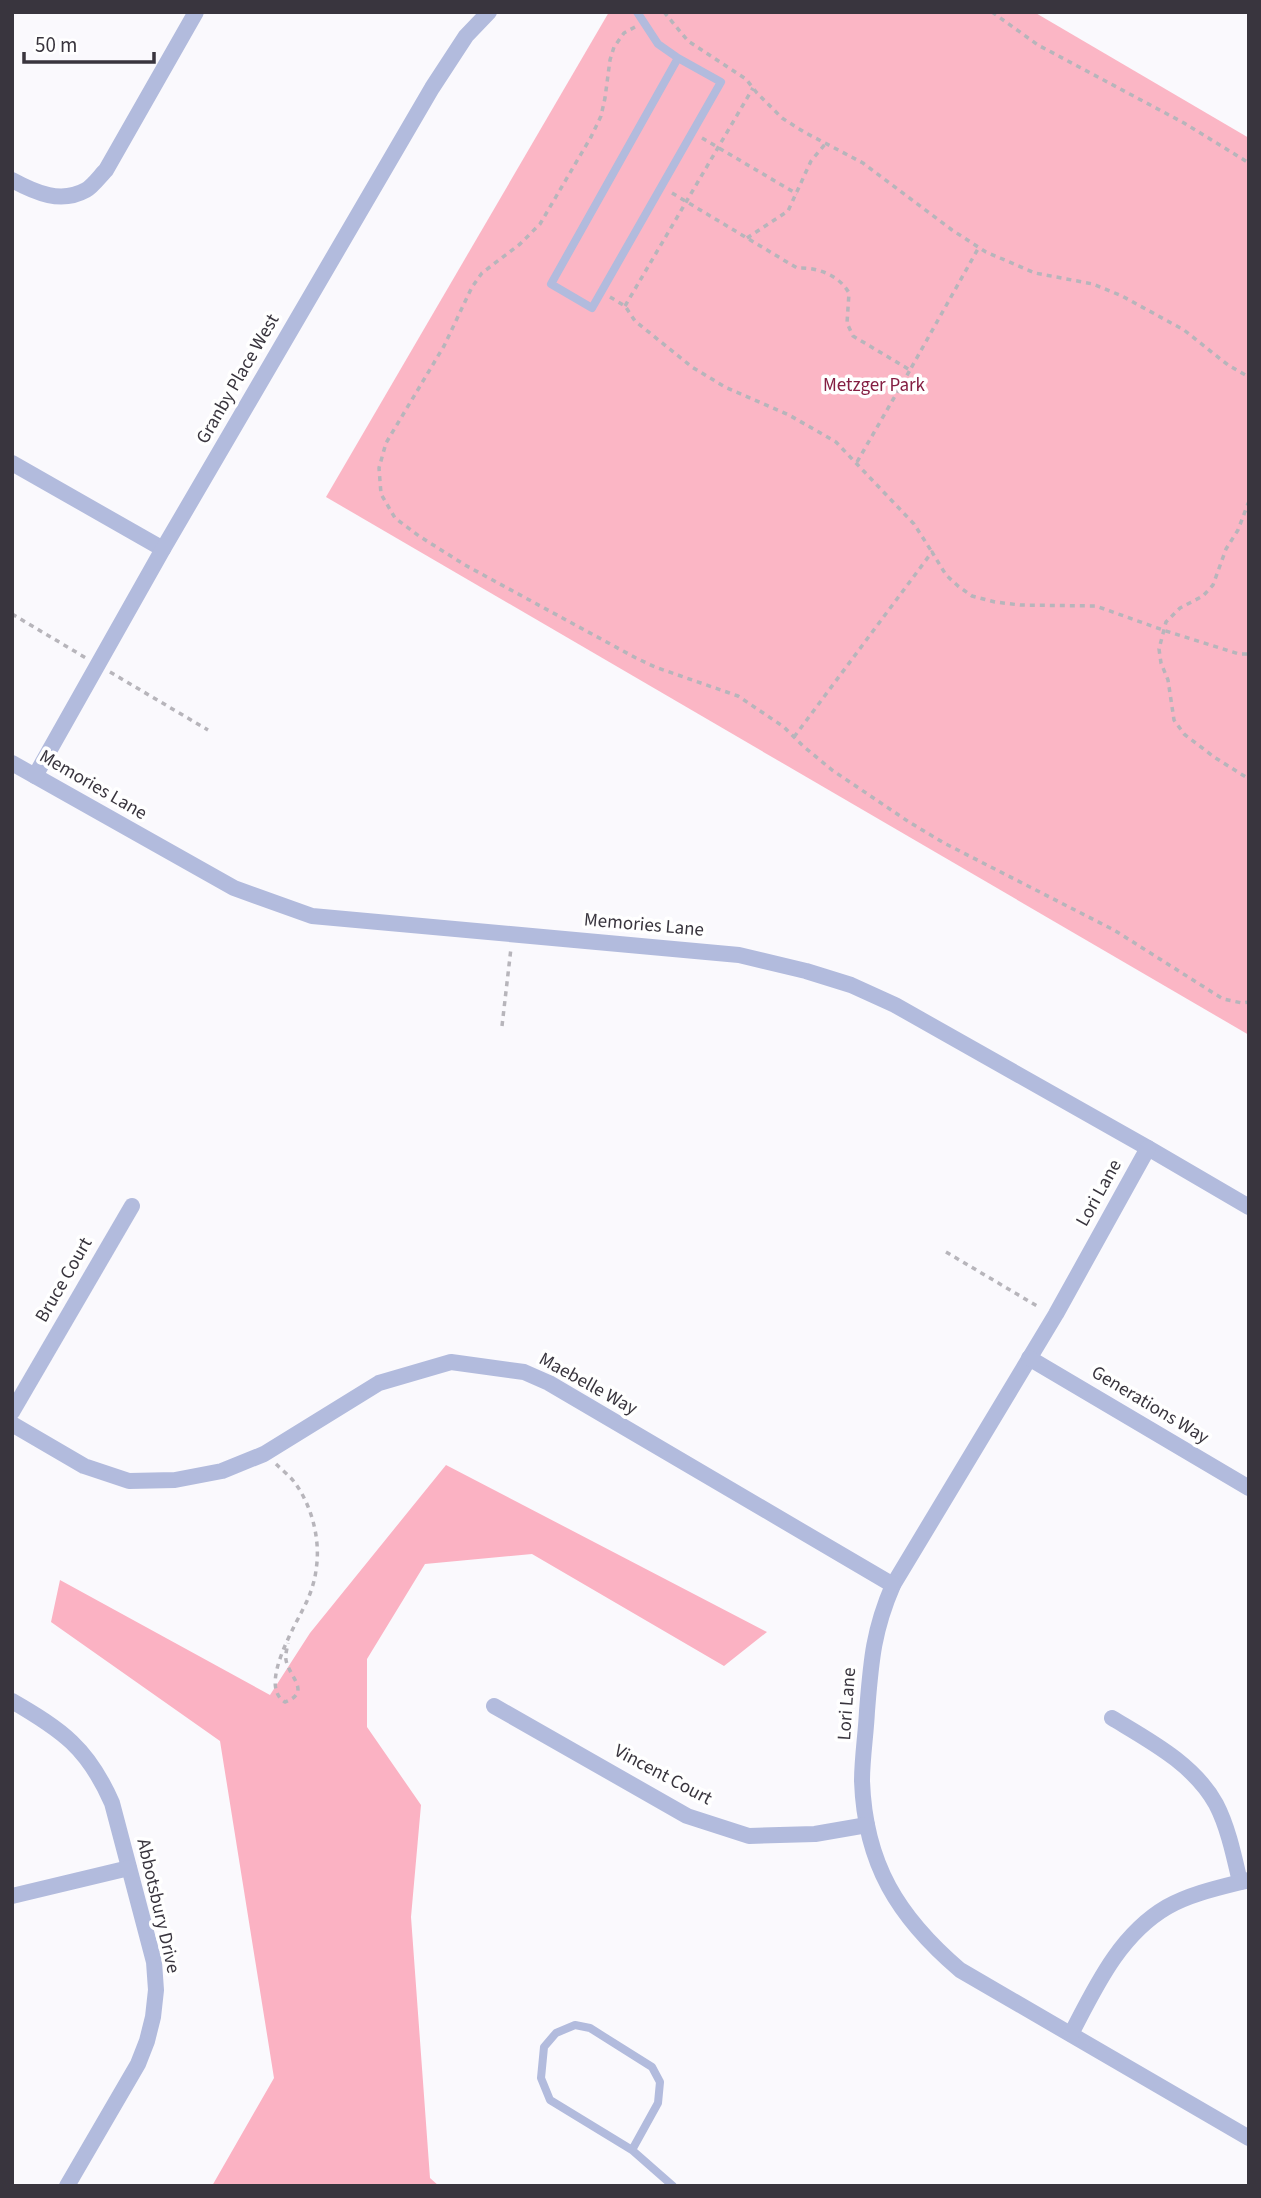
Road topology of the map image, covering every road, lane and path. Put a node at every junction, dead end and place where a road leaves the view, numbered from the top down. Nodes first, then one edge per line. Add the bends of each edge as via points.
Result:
1 (196, 12) edge
2 (489, 12) edge
3 (637, 12) edge
4 (664, 12) edge
5 (992, 12) edge
6 (643, 20) junction
7 (678, 58) junction
8 (753, 88) junction
9 (692, 133) junction
10 (826, 143) junction
11 (717, 146) junction
12 (1249, 163) edge
13 (12, 180) edge
14 (661, 187) junction
15 (797, 194) junction
16 (685, 201) junction
17 (747, 238) junction
18 (979, 247) junction
19 (601, 292) junction
20 (625, 306) junction
21 (910, 370) junction
22 (1249, 377) edge
23 (12, 463) edge
24 (856, 463) junction
25 (1249, 500) edge
26 (163, 549) junction
27 (932, 552) junction
28 (12, 614) edge
29 (1163, 630) junction
30 (1249, 654) edge
31 (91, 661) dead end
32 (104, 669) dead end
33 (208, 730) dead end
34 (794, 737) junction
35 (12, 763) edge
36 (35, 776) junction
37 (1249, 779) edge
38 (510, 957) dead end
39 (1249, 1002) edge
40 (502, 1026) dead end
41 (1148, 1147) junction
42 (132, 1206) dead end
43 (1249, 1207) edge
44 (946, 1252) dead end
45 (1037, 1306) dead end
46 (1029, 1357) junction
47 (12, 1412) edge
48 (12, 1424) edge
49 (274, 1462) dead end
50 (1249, 1488) edge
51 (893, 1585) junction
52 (288, 1643) junction
53 (12, 1701) edge
54 (494, 1706) dead end
55 (1112, 1718) dead end
56 (867, 1825) junction
57 (129, 1868) junction
58 (1245, 1881) edge
59 (12, 1896) edge
60 (1071, 2034) junction
61 (1249, 2138) edge
62 (632, 2150) junction
63 (67, 2186) edge
64 (673, 2186) edge

1 - 13 street via 106,170 87,189 62,198 36,193
2 - 26 street, Granby Place West via 466,36 432,88
3 - 6 lane
4 - 8 path via 688,41
5 - 12 path via 1038,45
6 - 7 lane via 658,44
6 - 34 path via 614,47 601,116 540,224 472,287 444,346 386,443 379,468 381,494 395,518 465,565 636,658 738,696
7 - 9 lane via 721,82
7 - 19 lane via 551,284 592,307
8 - 10 path via 782,118
8 - 11 path
9 - 11 path
9 - 14 lane
10 - 15 path via 811,161
10 - 18 path via 863,163
11 - 15 path
11 - 16 path
14 - 16 path
14 - 19 lane
15 - 17 path via 788,211
16 - 17 path
16 - 20 path
17 - 21 path via 797,268 809,267 839,280 849,293 849,331
18 - 21 path
18 - 22 path via 1025,269 1093,284 1122,296 1184,330
19 - 20 path
20 - 24 path via 635,321 692,367 819,432
21 - 24 path
23 - 26 street
24 - 27 path via 914,524
25 - 29 path via 1213,585 1180,608
26 - 36 street, Granby Place West
27 - 29 path via 946,575 972,596 995,603 1096,606
27 - 34 path
28 - 31 path
29 - 30 path
29 - 37 path via 1159,649 1174,720 1184,734
32 - 33 path
34 - 39 path via 832,770 944,843 1114,930 1223,999
35 - 36 street, Memories Lane
36 - 41 street, Memories Lane via 234,888 312,916 739,955 852,985
38 - 40 path
41 - 43 street, Memories Lane
41 - 46 street, Lori Lane
42 - 47 street, Bruce Court
44 - 45 path
46 - 50 street, Generations Way
46 - 51 street, Lori Lane
48 - 51 street, Maebelle Way via 84,1466 129,1481 176,1480 222,1471 264,1454 379,1383 451,1362 524,1372
49 - 52 path via 306,1500 317,1546 309,1597
51 - 56 street, Lori Lane via 874,1637 871,1664 862,1779
52 - 52 path via 276,1667 274,1688 285,1702 297,1695 299,1687 286,1658
53 - 57 street, Abbotsbury Drive via 49,1722 87,1757 112,1803
54 - 56 street, Vincent Court via 687,1816 749,1836 815,1834
55 - 58 street via 1182,1764 1201,1782 1216,1805
56 - 60 street, Lori Lane via 891,1891 936,1950 960,1970
57 - 59 street
57 - 63 street, Abbotsbury Drive via 154,1962 153,2017 138,2064
58 - 60 street via 1183,1900 1147,1921 1109,1965
60 - 61 street, Lori Lane
62 - 62 lane via 658,2103 660,2082 652,2067 590,2028 575,2025 556,2033 544,2047 541,2078 550,2101
62 - 64 lane

